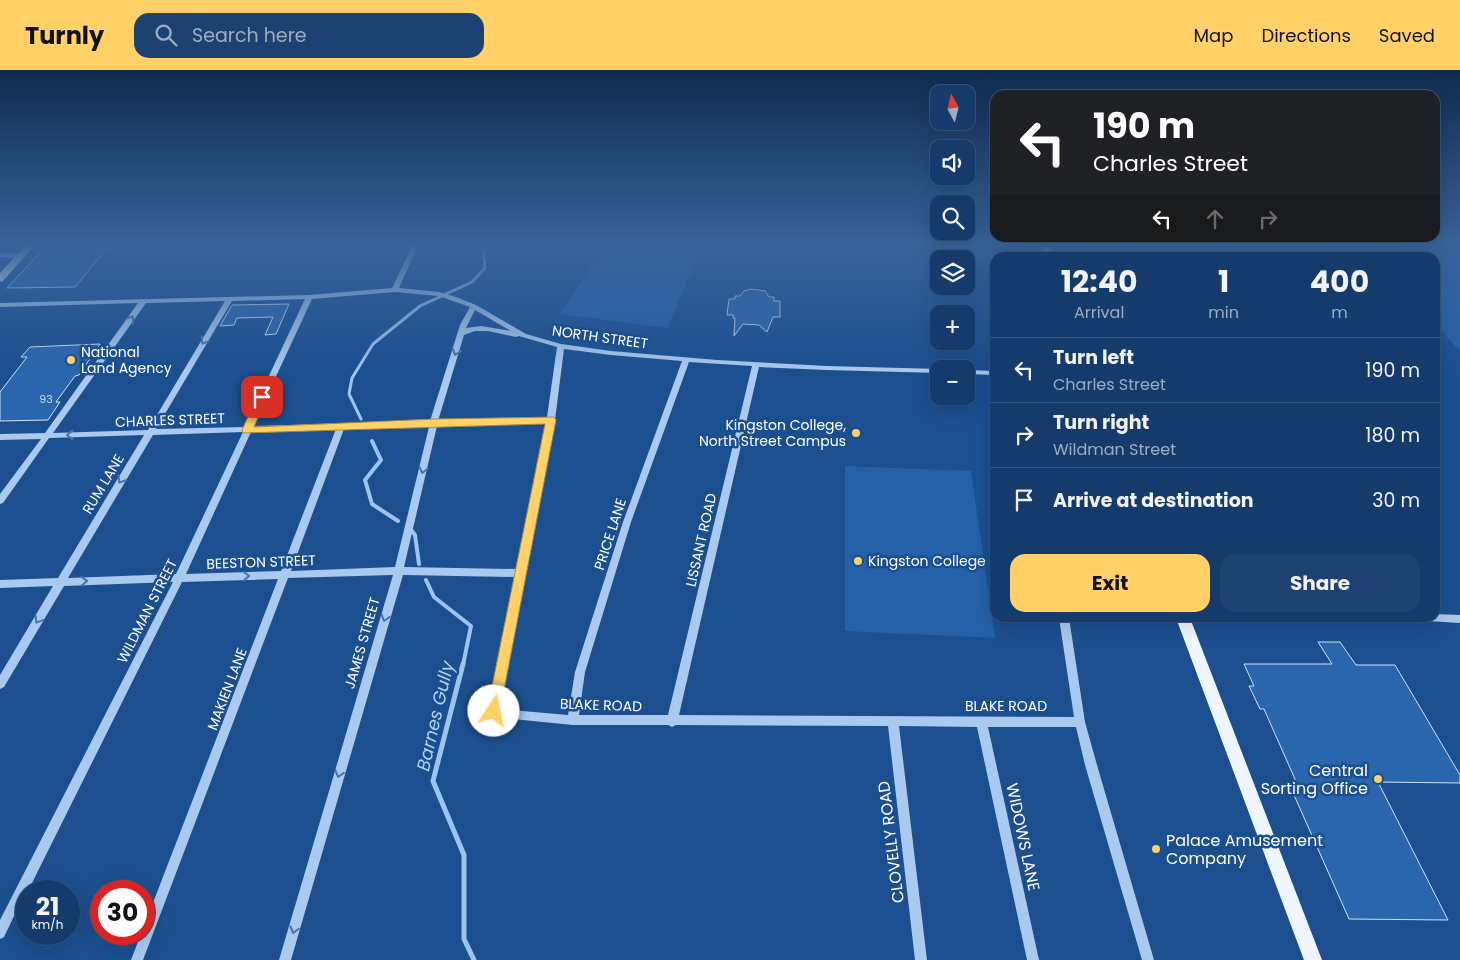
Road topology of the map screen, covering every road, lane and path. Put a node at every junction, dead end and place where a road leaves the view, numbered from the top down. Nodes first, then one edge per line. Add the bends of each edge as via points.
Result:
1 (395, 290) joint
2 (309, 296) junction
3 (230, 299) junction
4 (143, 302) junction
5 (0, 306) edge
6 (474, 306) junction
7 (461, 334) junction
8 (523, 336) junction
9 (560, 346) junction
10 (686, 360) junction
11 (756, 364) junction
12 (930, 371) edge
13 (975, 372) edge
14 (990, 373) edge
15 (551, 420) junction
16 (434, 422) junction
17 (341, 427) junction
18 (247, 430) junction
19 (149, 434) junction
20 (46, 436) junction
21 (0, 437) edge
22 (0, 501) edge
23 (399, 571) junction
24 (522, 573) junction
25 (285, 575) junction
26 (179, 579) junction
27 (61, 582) junction
28 (0, 584) edge
29 (1440, 618) edge
30 (1460, 619) edge
31 (1065, 622) edge
32 (1185, 622) edge
33 (0, 684) edge
34 (573, 720) junction
35 (893, 721) junction
36 (981, 721) junction
37 (672, 722) junction
38 (1080, 722) junction
39 (0, 933) edge
40 (138, 960) edge
41 (285, 960) edge
42 (920, 960) edge
43 (1033, 960) edge
44 (1148, 960) edge
45 (1313, 960) edge

1 - 2 street, NORTH STREET
1 - 6 street, NORTH STREET via 438,294
2 - 3 street, NORTH STREET
2 - 18 street, WILDMAN STREET
3 - 4 street, NORTH STREET
3 -> 19 street, RUM LANE
4 - 5 street, NORTH STREET
20 -> 4 street
6 - 7 street, JAMES STREET
6 - 8 street, NORTH STREET
7 - 8 street via 467,329 480,327
7 -> 16 street, JAMES STREET
8 - 9 street, NORTH STREET
9 - 10 street, NORTH STREET
9 - 15 street, BLAKE ROAD
10 - 11 street, NORTH STREET
10 - 34 street, PRICE LANE via 627,522 580,672
11 - 12 street, NORTH STREET
11 - 37 street, LISSANT ROAD
13 - 14 street
15 - 16 street, CHARLES STREET
15 - 24 street, BLAKE ROAD
16 - 17 street, CHARLES STREET
16 -> 23 street, JAMES STREET
17 - 18 street, CHARLES STREET
17 - 25 street, MAKIEN LANE
18 - 19 street, CHARLES STREET
18 - 26 street, WILDMAN STREET
19 -> 20 street, CHARLES STREET
19 -> 27 street, RUM LANE
20 - 21 street, CHARLES STREET
20 - 22 street
23 - 24 street, BEESTON STREET
23 - 25 street, BEESTON STREET
23 -> 41 street, JAMES STREET
24 - 34 street, BLAKE ROAD via 494,711
26 -> 25 street, BEESTON STREET
25 - 40 street, MAKIEN LANE
27 -> 26 street, BEESTON STREET
26 - 39 street, WILDMAN STREET
27 - 28 street, BEESTON STREET
27 -> 33 street, RUM LANE
29 - 30 street
31 - 38 street
32 - 45 main road
34 - 37 street, BLAKE ROAD
35 - 36 street, BLAKE ROAD
35 - 37 street, BLAKE ROAD
35 - 42 street, CLOVELLY ROAD
36 - 38 street, BLAKE ROAD
36 - 43 street, WIDOWS LANE
38 - 44 street

